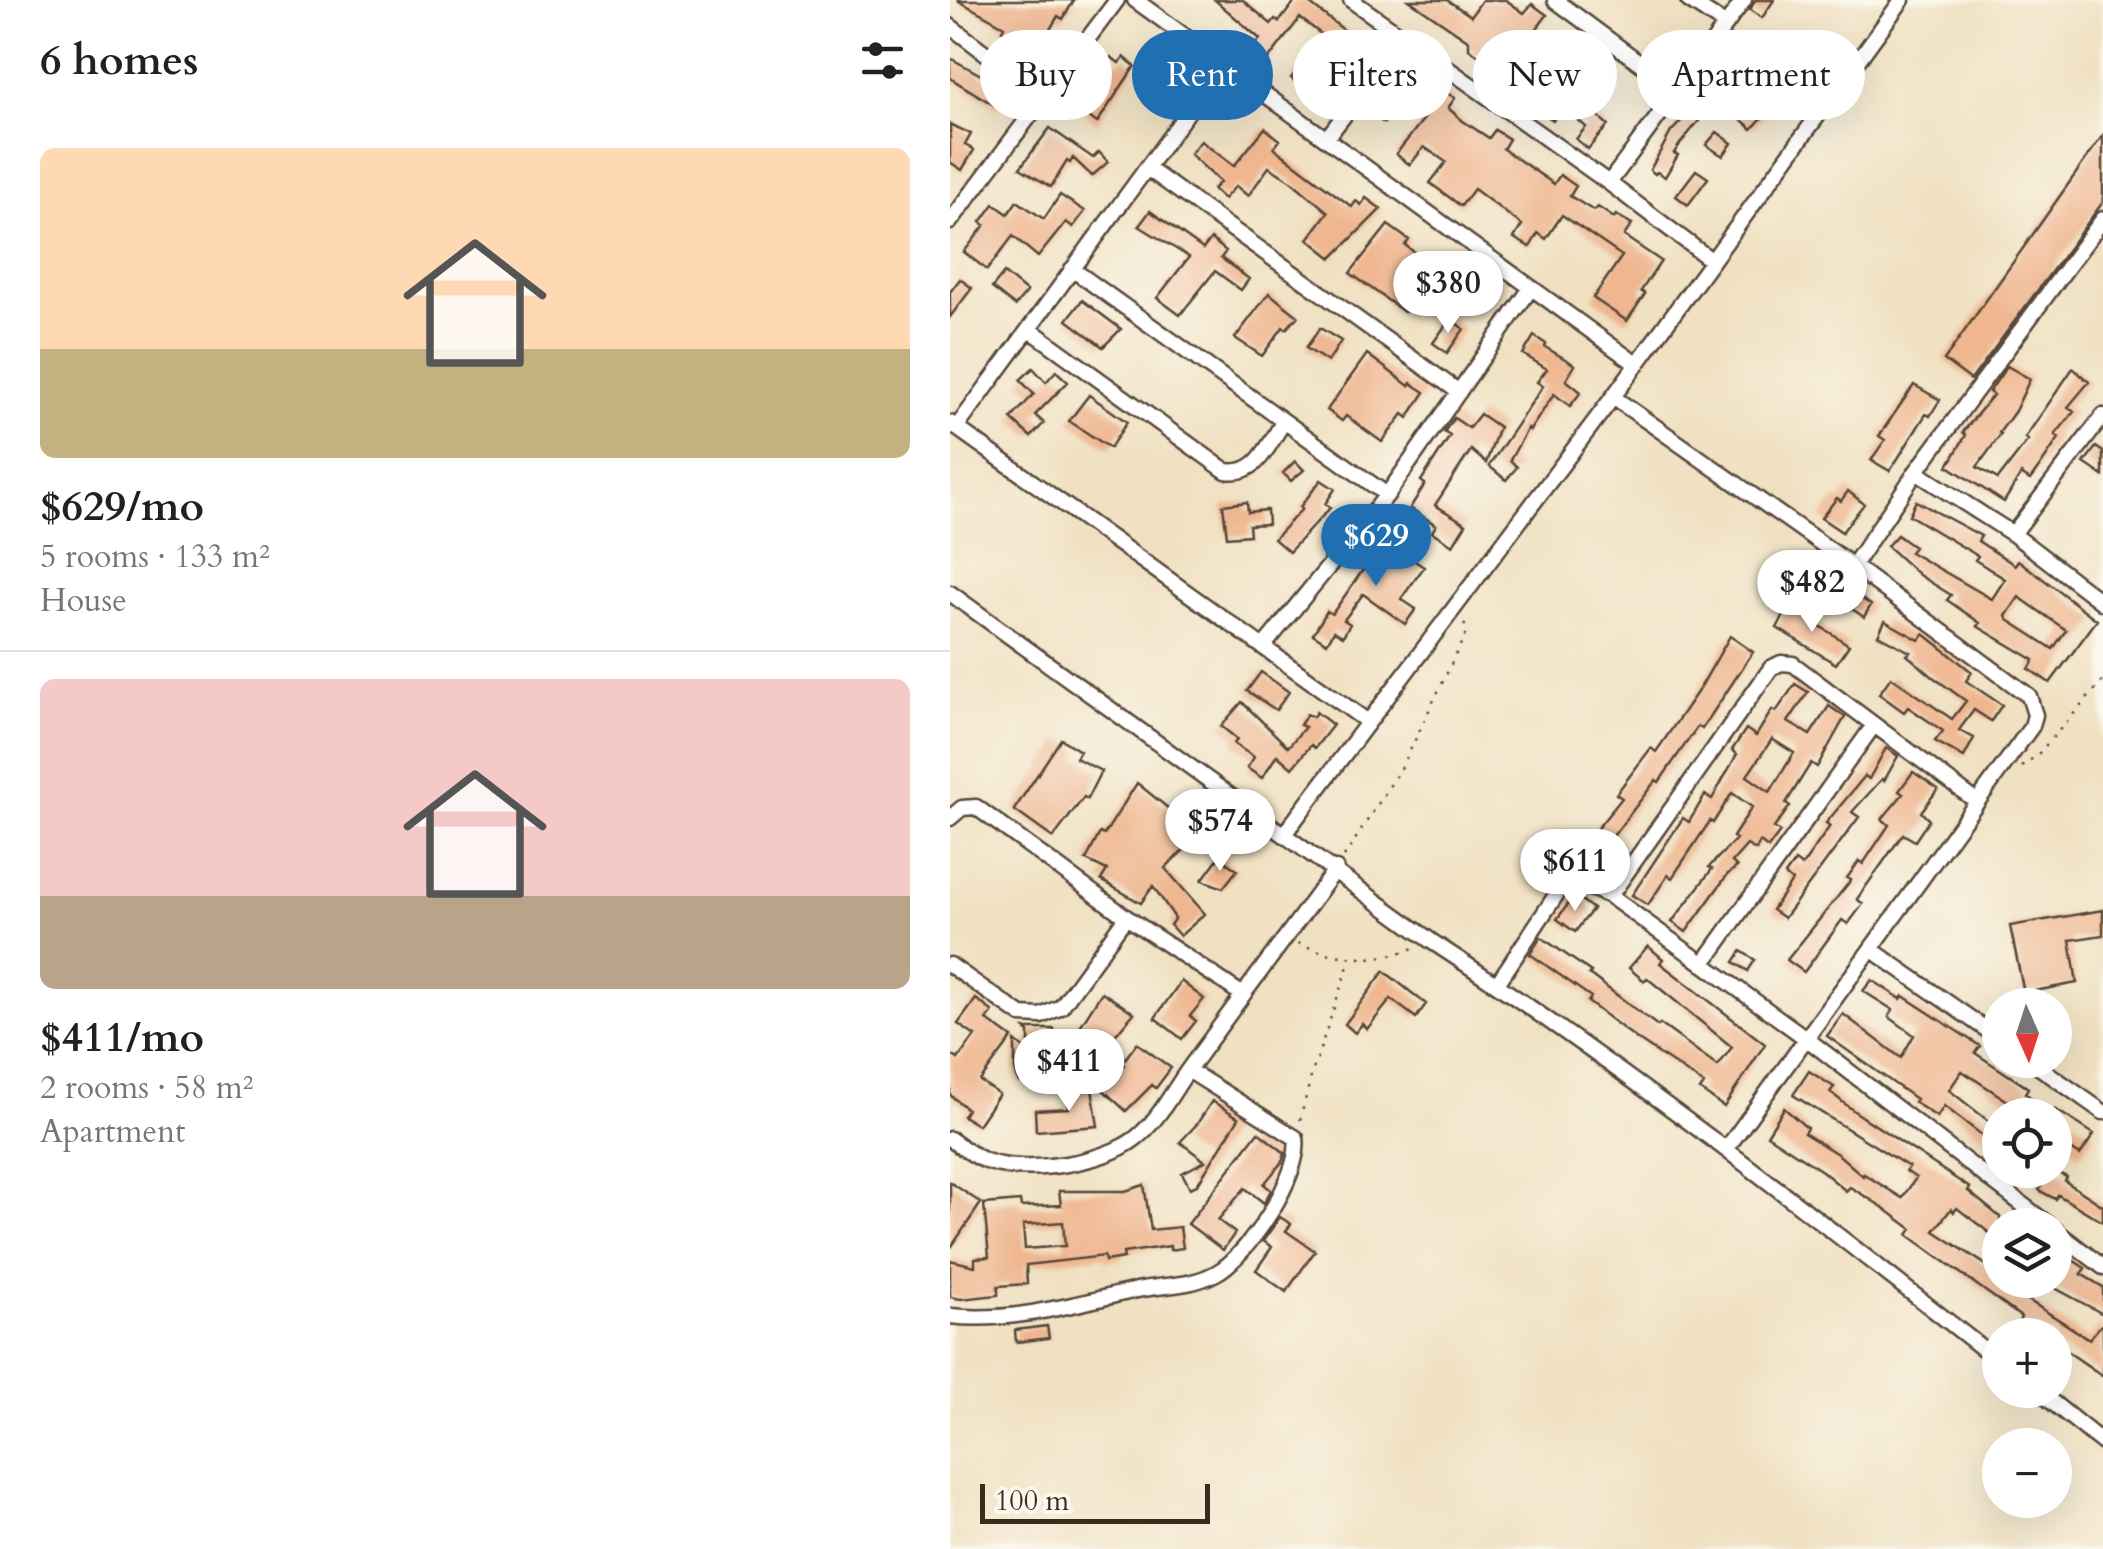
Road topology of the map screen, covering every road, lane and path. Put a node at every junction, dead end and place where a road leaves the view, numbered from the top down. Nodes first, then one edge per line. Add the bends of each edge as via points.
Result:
1 (1117, 0) edge
2 (1135, 0) edge
3 (1351, 0) edge
4 (1554, 0) edge
5 (1688, 0) edge
6 (1744, 0) edge
7 (1902, 0) edge
8 (1726, 25) junction
9 (950, 26) edge
10 (1094, 30) edge
11 (1176, 30) edge
12 (1394, 30) edge
13 (1722, 30) edge
14 (980, 49) edge
15 (1637, 61) edge
16 (1453, 72) edge
17 (1273, 100) edge
18 (1024, 120) edge
19 (1182, 120) edge
20 (1341, 120) edge
21 (1656, 120) edge
22 (1326, 139) junction
23 (1147, 168) junction
24 (1609, 183) junction
25 (2103, 219) edge
26 (950, 222) edge
27 (1712, 260) junction
28 (1072, 269) junction
29 (1531, 288) junction
30 (1029, 329) junction
31 (1635, 363) junction
32 (1459, 392) junction
33 (1613, 397) junction
34 (2103, 416) edge
35 (1284, 421) junction
36 (953, 425) edge
37 (1916, 472) junction
38 (1388, 495) junction
39 (2013, 534) junction
40 (1853, 566) junction
41 (950, 593) edge
42 (1460, 600) junction
43 (2103, 603) edge
44 (1263, 647) junction
45 (2103, 681) edge
46 (1368, 722) junction
47 (1874, 725) junction
48 (2022, 766) dead end
49 (1976, 801) junction
50 (950, 818) edge
51 (1285, 833) junction
52 (1336, 870) junction
53 (1610, 896) junction
54 (1126, 917) junction
55 (1285, 938) junction
56 (1431, 941) junction
57 (1872, 950) junction
58 (1350, 960) junction
59 (1703, 964) junction
60 (950, 965) edge
61 (1497, 984) junction
62 (1243, 996) junction
63 (1982, 1026) edge
64 (1807, 1039) junction
65 (1188, 1070) junction
66 (2055, 1078) edge
67 (2103, 1112) edge
68 (1296, 1138) junction
69 (950, 1139) edge
70 (1727, 1148) junction
71 (2026, 1208) edge
72 (2072, 1243) edge
73 (2103, 1267) edge
74 (950, 1316) edge
75 (1982, 1348) edge
76 (2059, 1408) edge
77 (2103, 1443) edge

1 - 10 street
2 - 11 street
3 - 12 street
4 - 15 street
5 - 8 street
6 - 8 street
7 - 27 street
8 - 13 street
9 - 14 street
16 - 24 street
17 - 22 street
18 - 26 street
19 - 23 street
20 - 22 street
21 - 24 street
22 - 29 street
23 - 28 street
23 - 32 street
24 - 27 street
25 - 37 street
27 - 31 street
28 - 30 street
28 - 35 street
29 - 31 street
29 - 32 street
30 - 35 street via 1226,471 1254,467
30 - 36 street
31 - 33 street
32 - 38 street
33 - 40 street
33 - 42 street
34 - 39 street
35 - 38 street
36 - 44 street
37 - 39 street
37 - 40 street
38 - 44 street
39 - 43 street
40 - 49 street via 2034,704 2032,726
41 - 51 street
42 - 46 street
42 - 52 path via 1466,634 1402,765
44 - 46 street
45 - 48 path
46 - 51 street
47 - 49 street
47 - 53 street via 1793,664 1771,668
47 - 59 street
49 - 57 street
50 - 54 street via 976,806
51 - 52 street
52 - 55 street
52 - 56 street
53 - 59 street
53 - 61 street via 1564,883
54 - 60 street via 1061,1007 1041,1016 1021,1015
54 - 62 street
55 - 58 path
55 - 62 street
56 - 58 path via 1395,956
56 - 61 street
57 - 63 street
57 - 64 street
58 - 68 path
59 - 64 street
61 - 70 street
62 - 65 street
64 - 70 street
64 - 71 street
65 - 68 street
65 - 69 street via 1134,1140 1089,1158 1016,1166 988,1162
66 - 67 street
68 - 74 street via 1295,1162 1268,1214 1217,1273 1185,1286 1064,1308
70 - 75 street
72 - 73 street
76 - 77 street

